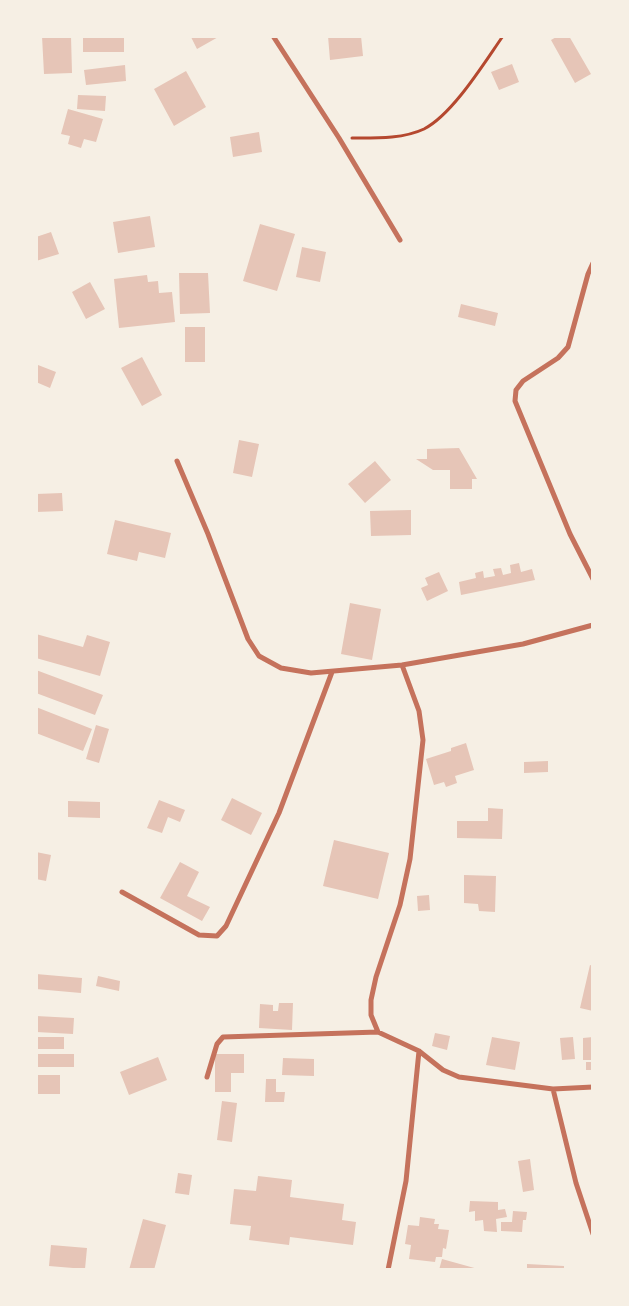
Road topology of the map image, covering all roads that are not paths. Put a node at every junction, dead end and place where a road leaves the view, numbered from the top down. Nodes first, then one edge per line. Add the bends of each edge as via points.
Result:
1 (273, 36) edge
2 (400, 240) dead end
3 (593, 263) edge
4 (177, 461) dead end
5 (593, 579) edge
6 (593, 625) edge
7 (402, 665) junction
8 (332, 672) junction
9 (122, 892) dead end
10 (378, 1032) junction
11 (419, 1051) junction
12 (207, 1077) dead end
13 (593, 1087) edge
14 (553, 1089) junction
15 (593, 1234) edge
16 (388, 1270) edge

1 - 2 street
3 - 5 street via 568,347 558,358 523,380 516,390 515,400 570,534
4 - 8 street via 248,639 260,656 281,668 311,673
6 - 7 street via 523,644
7 - 8 street
7 - 10 street via 419,711 423,740 410,859 400,905 371,1000 371,1015
8 - 9 street via 280,813 226,926 217,936 198,935
10 - 11 street
10 - 12 street via 223,1036 217,1044
11 - 14 street via 443,1070 459,1077
11 - 16 street via 406,1181
13 - 14 street
14 - 15 street via 576,1183

